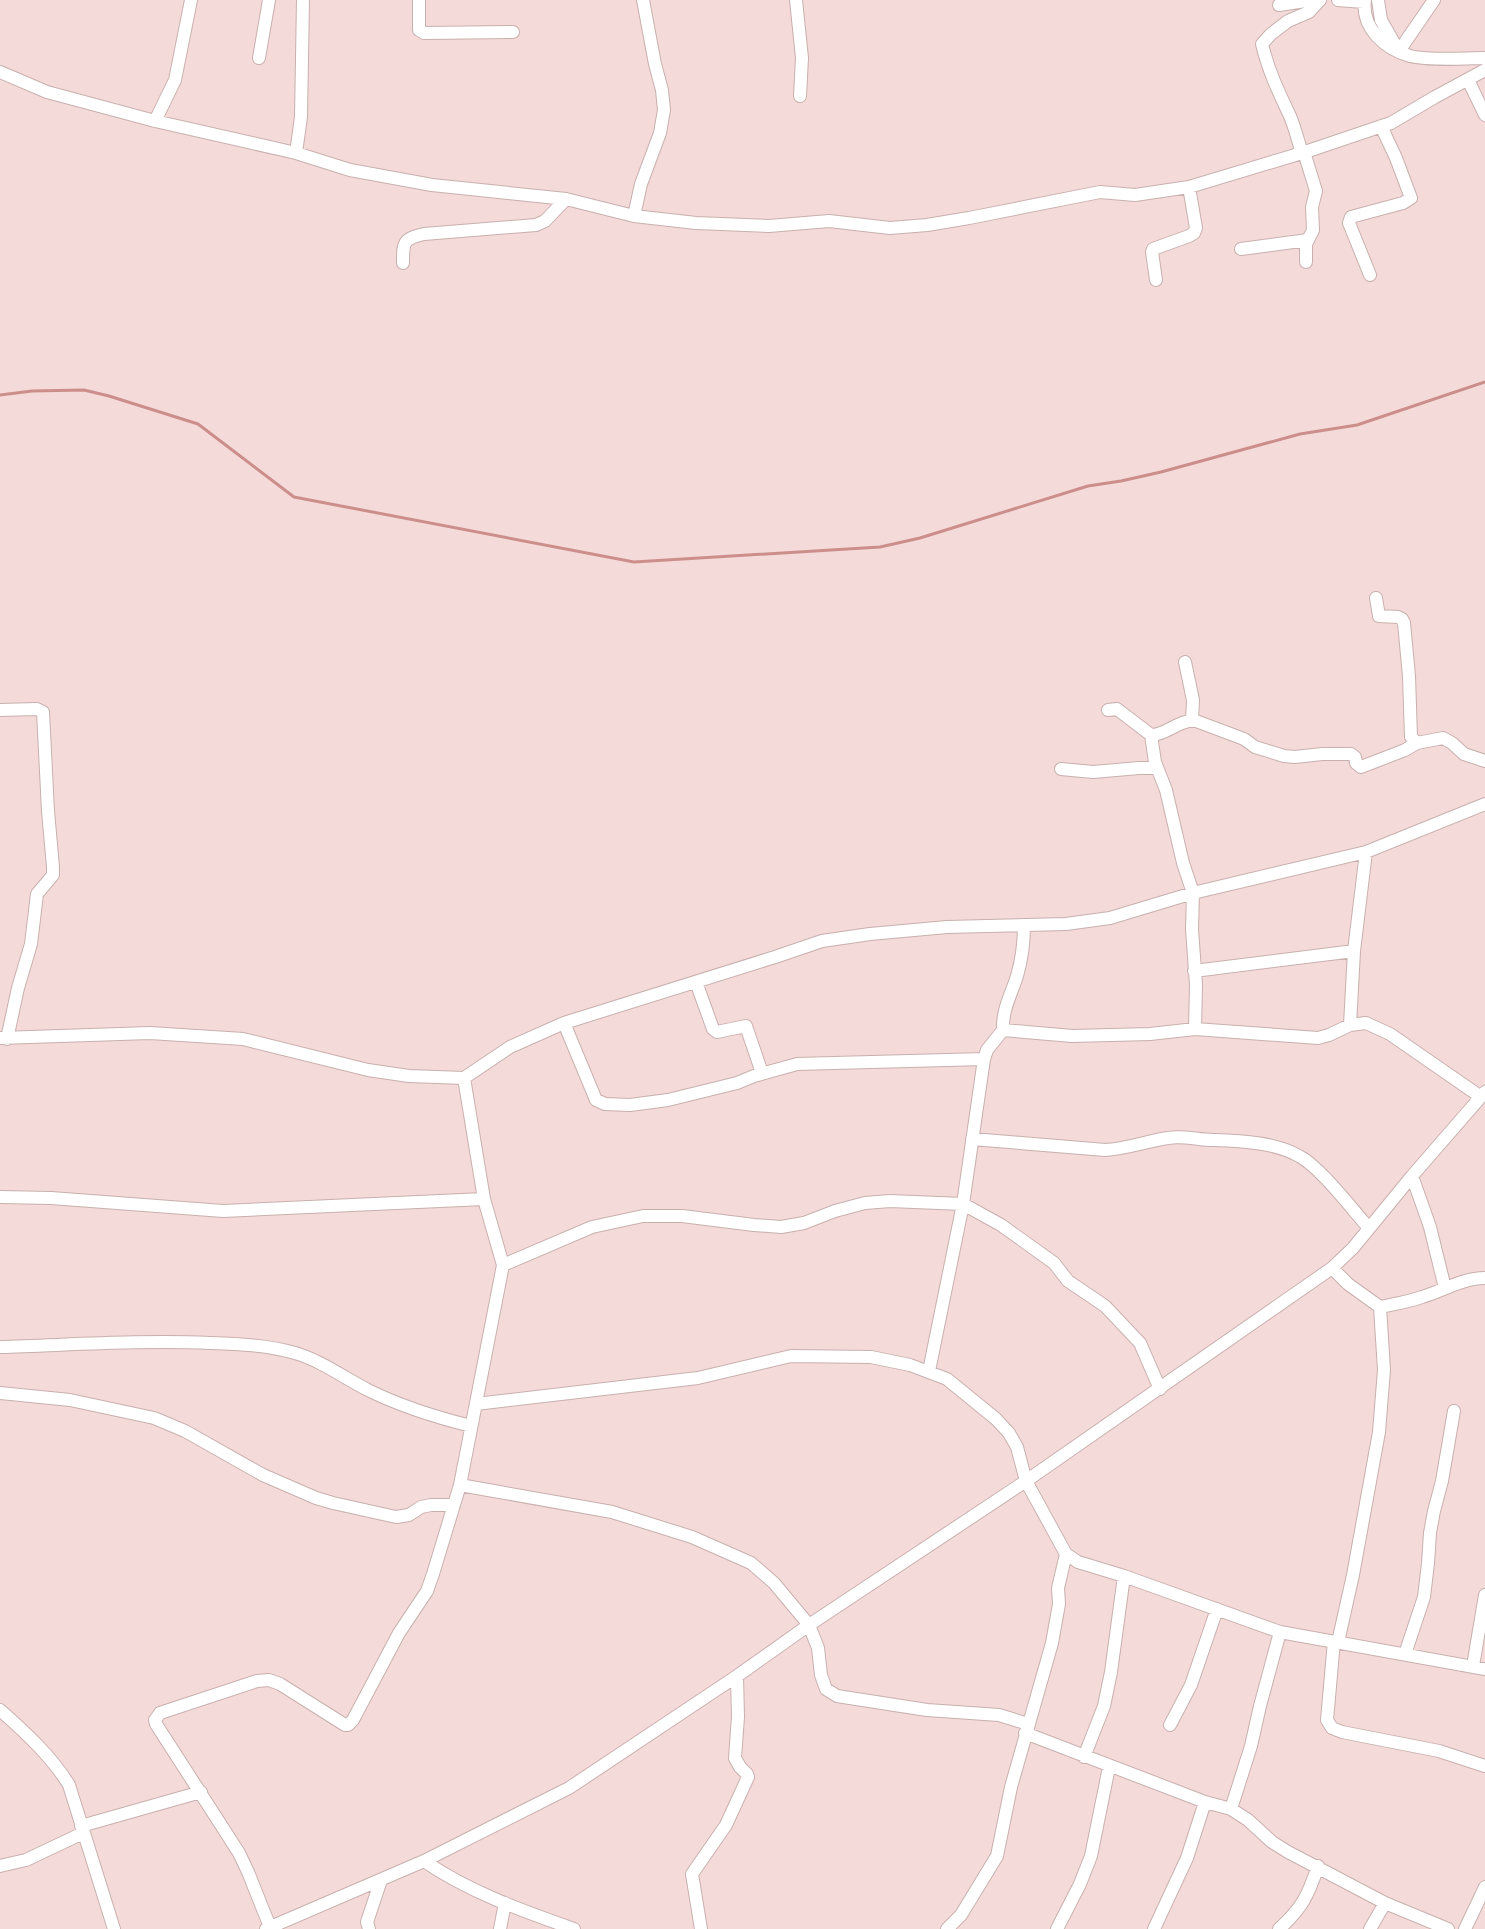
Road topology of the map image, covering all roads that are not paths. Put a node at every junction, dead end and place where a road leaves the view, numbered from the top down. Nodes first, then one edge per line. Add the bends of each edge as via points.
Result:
1 (191, 0) edge
2 (269, 0) edge
3 (303, 0) edge
4 (419, 0) edge
5 (643, 0) edge
6 (796, 0) edge
7 (1312, 0) edge
8 (1320, 0) edge
9 (1338, 0) edge
10 (1378, 0) edge
11 (1434, 0) edge
12 (1365, 1) edge
13 (1279, 5) dead end
14 (513, 32) dead end
15 (1399, 51) junction
16 (259, 58) dead end
17 (1485, 60) edge
18 (0, 72) edge
19 (1470, 84) dead end
20 (800, 96) dead end
21 (1485, 115) edge
22 (155, 121) junction
23 (1381, 126) junction
24 (296, 153) junction
25 (1303, 153) junction
26 (1190, 187) junction
27 (566, 199) junction
28 (634, 216) junction
29 (1308, 240) junction
30 (1241, 249) dead end
31 (1306, 262) dead end
32 (403, 263) dead end
33 (1370, 275) dead end
34 (1156, 280) dead end
35 (1377, 598) dead end
36 (1185, 662) dead end
37 (0, 710) edge
38 (1108, 710) dead end
39 (1192, 721) junction
40 (1151, 735) junction
41 (1417, 743) junction
42 (1485, 761) edge
43 (1157, 768) junction
44 (1061, 769) dead end
45 (1485, 804) edge
46 (1366, 852) junction
47 (1193, 893) junction
48 (1024, 925) junction
49 (1354, 951) junction
50 (1194, 971) junction
51 (696, 982) junction
52 (564, 1023) junction
53 (1350, 1025) junction
54 (1195, 1029) junction
55 (1004, 1030) junction
56 (4, 1038) edge
57 (984, 1059) junction
58 (762, 1073) junction
59 (464, 1078) junction
60 (1483, 1095) edge
61 (972, 1140) junction
62 (1412, 1176) junction
63 (0, 1197) edge
64 (484, 1198) junction
65 (963, 1204) junction
66 (1369, 1227) junction
67 (503, 1264) junction
68 (1332, 1268) junction
69 (1485, 1278) edge
70 (1445, 1288) junction
71 (1380, 1307) junction
72 (0, 1347) edge
73 (929, 1371) junction
74 (1160, 1389) junction
75 (0, 1393) edge
76 (476, 1404) junction
77 (1454, 1411) dead end
78 (471, 1426) junction
79 (1026, 1481) junction
80 (460, 1485) junction
81 (454, 1505) junction
82 (1066, 1554) junction
83 (1124, 1576) junction
84 (1485, 1595) edge
85 (1217, 1609) junction
86 (809, 1625) junction
87 (1280, 1632) junction
88 (1336, 1641) junction
89 (1405, 1654) junction
90 (1479, 1667) edge
91 (737, 1676) junction
92 (0, 1710) edge
93 (1170, 1725) dead end
94 (1027, 1729) junction
95 (1084, 1757) junction
96 (1485, 1766) edge
97 (1109, 1767) junction
98 (201, 1792) junction
99 (1205, 1802) junction
100 (1231, 1809) junction
101 (82, 1830) junction
102 (424, 1862) junction
103 (0, 1866) edge
104 (1318, 1866) junction
105 (381, 1880) junction
106 (1485, 1887) edge
107 (505, 1903) junction
108 (1385, 1903) junction
109 (268, 1928) edge
110 (114, 1929) edge
111 (369, 1929) edge
112 (500, 1929) edge
113 (574, 1929) edge
114 (701, 1929) edge
115 (947, 1929) edge
116 (1058, 1929) edge
117 (1154, 1929) edge
118 (1279, 1929) edge
119 (1370, 1929) edge
120 (1448, 1929) edge
121 (1465, 1929) edge

1 - 22 street via 175,80
2 - 16 street
3 - 24 street via 301,117
4 - 14 street via 418,30 424,33
5 - 28 street via 664,110
6 - 20 street via 802,58
7 - 13 street
8 - 25 street via 1309,12 1270,34 1262,44
9 - 12 street
10 - 15 street via 1381,20
11 - 15 street
12 - 15 street via 1363,11 1372,31
15 - 17 street via 1424,58
17 - 23 street via 1434,96
18 - 22 street via 47,92
19 - 21 street
22 - 24 street
23 - 25 street
23 - 33 street via 1411,198 1351,217 1349,223
24 - 27 street via 350,170 432,185
25 - 26 street
25 - 29 street via 1316,191 1313,230
26 - 28 street via 1135,195 1100,192 969,218 890,228 829,221 769,226
26 - 34 street via 1196,228 1189,236 1153,249
27 - 28 street
27 - 32 street via 536,225 410,237 403,248
29 - 30 street
29 - 31 street
35 - 41 street via 1379,616 1398,617 1404,623 1411,737
36 - 39 street via 1193,700
37 - 56 street via 43,712 54,867 53,875 37,894 31,944
38 - 40 street via 1117,709
39 - 40 street
39 - 41 street via 1284,756 1351,754 1361,767
40 - 43 street
41 - 42 street via 1443,738 1464,754
43 - 44 street via 1093,772
43 - 47 street
45 - 46 street
46 - 47 street
46 - 49 street
47 - 48 street via 1110,918
47 - 50 street
48 - 51 street via 935,928 822,940
48 - 55 street via 1024,946 1003,1017
49 - 50 street
49 - 53 street
50 - 54 street
51 - 52 street
51 - 58 street via 713,1029 717,1032 746,1026
52 - 58 street via 596,1100 605,1104 668,1100
52 - 59 street via 510,1047
53 - 54 street via 1318,1038
53 - 60 street via 1366,1023 1390,1034
54 - 55 street via 1072,1036
55 - 57 street
56 - 59 street via 150,1033 243,1039 368,1070
57 - 58 street via 797,1064
57 - 61 street
59 - 64 street
60 - 62 street
61 - 65 street
61 - 66 street via 1105,1150 1170,1137 1230,1140 1281,1149 1312,1165
62 - 66 street
62 - 70 street
63 - 64 street via 223,1211
64 - 67 street
65 - 67 street via 865,1203 781,1227 682,1216 643,1216 592,1227
65 - 73 street
65 - 74 street via 1001,1225 1054,1263 1068,1281 1105,1306 1140,1344
66 - 68 street
67 - 76 street
68 - 71 street
68 - 74 street
69 - 70 street
70 - 71 street
71 - 88 street via 1384,1370 1379,1432 1353,1575
72 - 78 street via 177,1342 255,1345 296,1353 404,1407
73 - 76 street via 871,1357 791,1356 698,1378
73 - 79 street via 947,1379 996,1419 1017,1447
74 - 79 street
75 - 81 street via 70,1400 154,1418 263,1475 333,1503 396,1517 431,1504
76 - 78 street
77 - 89 street via 1430,1533 1424,1597
78 - 80 street
79 - 82 street
79 - 86 street
80 - 81 street
80 - 86 street via 612,1512 692,1537 751,1563 774,1582
81 - 98 street via 427,1591 350,1724 345,1725 269,1680 156,1716 156,1724
82 - 83 street via 1078,1562
82 - 94 street via 1052,1643
83 - 85 street
83 - 95 street via 1104,1706
84 - 90 street
85 - 87 street
85 - 93 street via 1191,1685
86 - 91 street
86 - 94 street via 826,1689 837,1696 927,1710 999,1715
87 - 88 street
87 - 100 street
88 - 89 street
88 - 96 street via 1327,1720 1332,1728 1439,1751
89 - 90 street
91 - 102 street via 568,1788
91 - 114 street via 735,1758 748,1777 726,1825 692,1874
92 - 101 street via 60,1770 69,1785
94 - 95 street
94 - 115 street via 997,1856 966,1908
95 - 97 street
97 - 99 street
97 - 116 street via 1091,1856
98 - 101 street
98 - 109 street via 249,1872
99 - 100 street
99 - 117 street via 1187,1858
100 - 104 street via 1272,1842
101 - 103 street via 26,1860
101 - 110 street
102 - 105 street
102 - 107 street via 444,1876
104 - 108 street
104 - 118 street via 1309,1894
105 - 109 street
105 - 111 street via 367,1922
106 - 121 street
107 - 112 street
107 - 113 street
108 - 119 street
108 - 120 street

